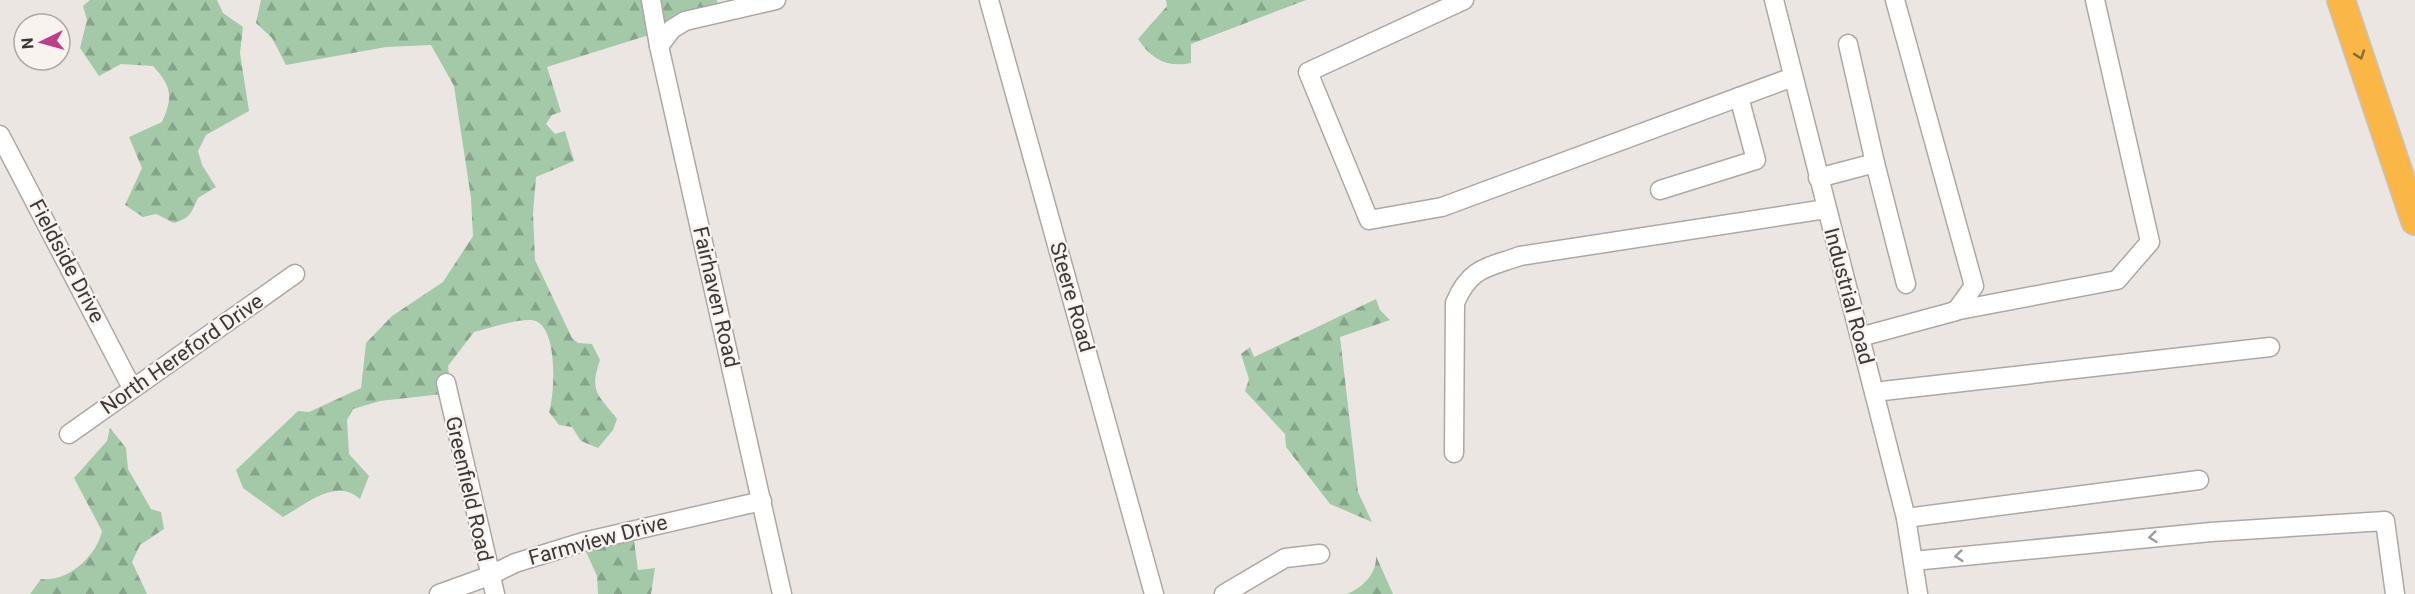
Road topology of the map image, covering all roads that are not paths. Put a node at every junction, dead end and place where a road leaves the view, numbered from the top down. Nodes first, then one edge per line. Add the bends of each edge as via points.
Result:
1 (651, 0) edge
2 (776, 0) edge
3 (989, 0) edge
4 (1464, 0) edge
5 (1774, 0) edge
6 (1895, 0) edge
7 (2095, 0) edge
8 (2341, 0) edge
9 (1848, 44) dead end
10 (658, 46) junction
11 (1793, 77) junction
12 (1739, 97) junction
13 (0, 135) edge
14 (1875, 163) junction
15 (1818, 178) junction
16 (1660, 190) dead end
17 (1826, 209) junction
18 (2415, 220) edge
19 (295, 274) dead end
20 (1906, 284) dead end
21 (1954, 311) junction
22 (1860, 336) junction
23 (2270, 347) dead end
24 (446, 383) dead end
25 (132, 388) junction
26 (1874, 392) junction
27 (69, 434) dead end
28 (1454, 453) dead end
29 (2199, 480) dead end
30 (762, 501) junction
31 (1906, 518) junction
32 (1320, 554) dead end
33 (1913, 561) junction
34 (489, 576) junction
35 (439, 594) edge
36 (495, 594) edge
37 (782, 594) edge
38 (1154, 594) edge
39 (1224, 594) edge
40 (1918, 594) edge
41 (2395, 594) edge

1 - 10 street, Fairhaven Road
2 - 10 street via 685,21
3 - 38 street, Steere Road
4 - 12 street via 1308,72 1369,220 1442,207
5 - 11 street, Industrial Road
6 - 21 street via 1974,286
7 - 21 street via 2150,242 2117,280
8 -> 18 highway
9 - 14 street
10 - 30 street, Fairhaven Road
11 - 12 street
11 - 15 street, Industrial Road
12 - 16 street via 1756,160
13 - 25 street, Fieldside Drive
14 - 15 street
14 - 20 street
15 - 17 street, Industrial Road
17 - 22 street, Industrial Road
17 - 28 street via 1520,256 1478,271 1463,284 1455,303
19 - 25 street, North Hereford Drive
21 - 22 street
22 - 26 street, Industrial Road
23 - 26 street
24 - 34 street, Greenfield Road
25 - 27 street, North Hereford Drive
26 - 31 street, Industrial Road
29 - 31 street
30 - 34 street, Farmview Drive via 582,542 515,562
30 - 37 street, Fairhaven Road
31 - 33 street, Industrial Road
32 - 39 street via 1285,558
33 - 40 street, Industrial Road
41 -> 33 street via 2385,521 2211,532
34 - 35 street, Farmview Drive
34 - 36 street, Greenfield Road

